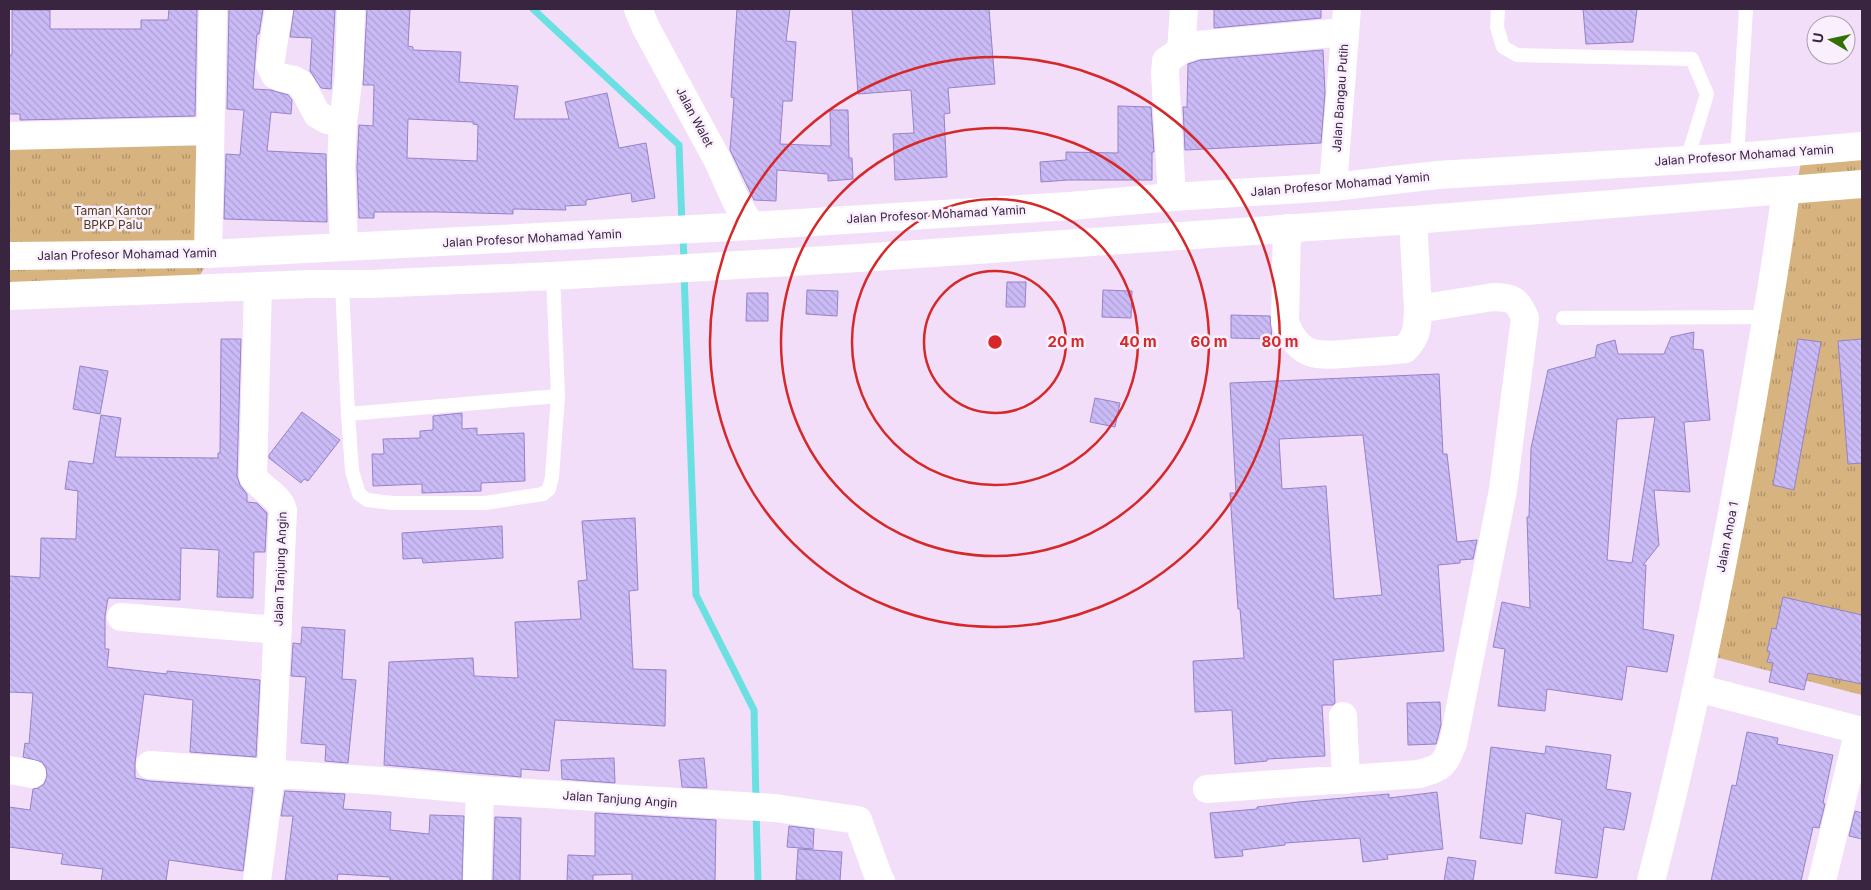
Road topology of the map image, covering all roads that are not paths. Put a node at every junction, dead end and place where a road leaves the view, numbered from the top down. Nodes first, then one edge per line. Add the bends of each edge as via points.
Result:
1 (213, 9) edge
2 (279, 9) edge
3 (351, 9) edge
4 (638, 9) edge
5 (1184, 9) edge
6 (1498, 9) edge
7 (1746, 9) edge
8 (1346, 20) edge
9 (1181, 50) junction
10 (343, 123) junction
11 (210, 130) junction
12 (9, 136) edge
13 (1862, 146) edge
14 (1737, 157) junction
15 (1687, 160) junction
16 (1862, 184) edge
17 (1334, 187) junction
18 (1786, 190) junction
19 (1172, 197) junction
20 (1413, 220) junction
21 (741, 226) junction
22 (1287, 228) junction
23 (357, 247) junction
24 (208, 254) junction
25 (9, 256) edge
26 (553, 276) junction
27 (342, 284) junction
28 (370, 284) junction
29 (258, 286) junction
30 (9, 296) edge
31 (1418, 309) junction
32 (1767, 317) junction
33 (1563, 318) dead end
34 (558, 396) junction
35 (348, 414) junction
36 (121, 617) dead end
37 (278, 630) junction
38 (1697, 688) junction
39 (1343, 716) dead end
40 (1861, 731) edge
41 (150, 765) dead end
42 (271, 774) junction
43 (1346, 780) junction
44 (1207, 789) dead end
45 (480, 790) junction
46 (879, 877) edge
47 (257, 881) edge
48 (477, 881) edge
49 (1651, 881) edge
50 (1822, 881) edge

1 - 11 street
2 - 10 street via 270,65 274,74 301,84 317,114
3 - 10 street via 349,74
4 - 21 street, Jalan Walet via 717,159 737,203
5 - 9 street
6 - 15 lane via 1497,27 1503,47 1517,55 1692,59 1707,94
7 - 14 lane
8 - 9 street via 1197,44
8 - 17 street, Jalan Bangau Putih
9 - 19 street via 1166,60 1165,67
10 - 23 street via 341,176
11 - 12 street
11 - 24 street
13 - 14 street, Jalan Profesor Mohamad Yamin
14 - 15 street, Jalan Profesor Mohamad Yamin
15 - 17 street, Jalan Profesor Mohamad Yamin via 1437,175
16 - 18 street
17 - 19 street, Jalan Profesor Mohamad Yamin
18 - 20 street
18 - 32 street, Jalan Anoa 1
19 - 21 street, Jalan Profesor Mohamad Yamin
20 - 22 street
20 - 31 street
21 - 23 street, Jalan Profesor Mohamad Yamin
22 - 26 street
22 - 31 street via 1285,322 1298,345 1321,356 1405,349 1417,330
23 - 24 street, Jalan Profesor Mohamad Yamin
23 - 28 street
24 - 25 street, Jalan Profesor Mohamad Yamin
26 - 28 street
26 - 34 lane
27 - 28 street
27 - 29 street
27 - 35 lane
29 - 30 street
29 - 37 street, Jalan Tanjung Angin via 253,476 276,498 283,510
31 - 43 street via 1493,297 1515,300 1520,307 1525,318 1503,490 1453,743 1445,762 1419,774
32 - 33 lane
32 - 38 street, Jalan Anoa 1 via 1738,486
34 - 35 lane
34 - 35 lane via 549,489 543,494 485,503 367,500 359,494 352,471
36 - 37 street
37 - 42 street, Jalan Tanjung Angin
38 - 40 street
38 - 49 street, Jalan Anoa 1
39 - 43 street
40 - 50 street
41 - 42 street, Jalan Tanjung Angin
42 - 45 street, Jalan Tanjung Angin
42 - 47 street, Jalan Tanjung Angin
43 - 44 street
45 - 46 street, Jalan Tanjung Angin via 775,808 858,820
45 - 48 street

